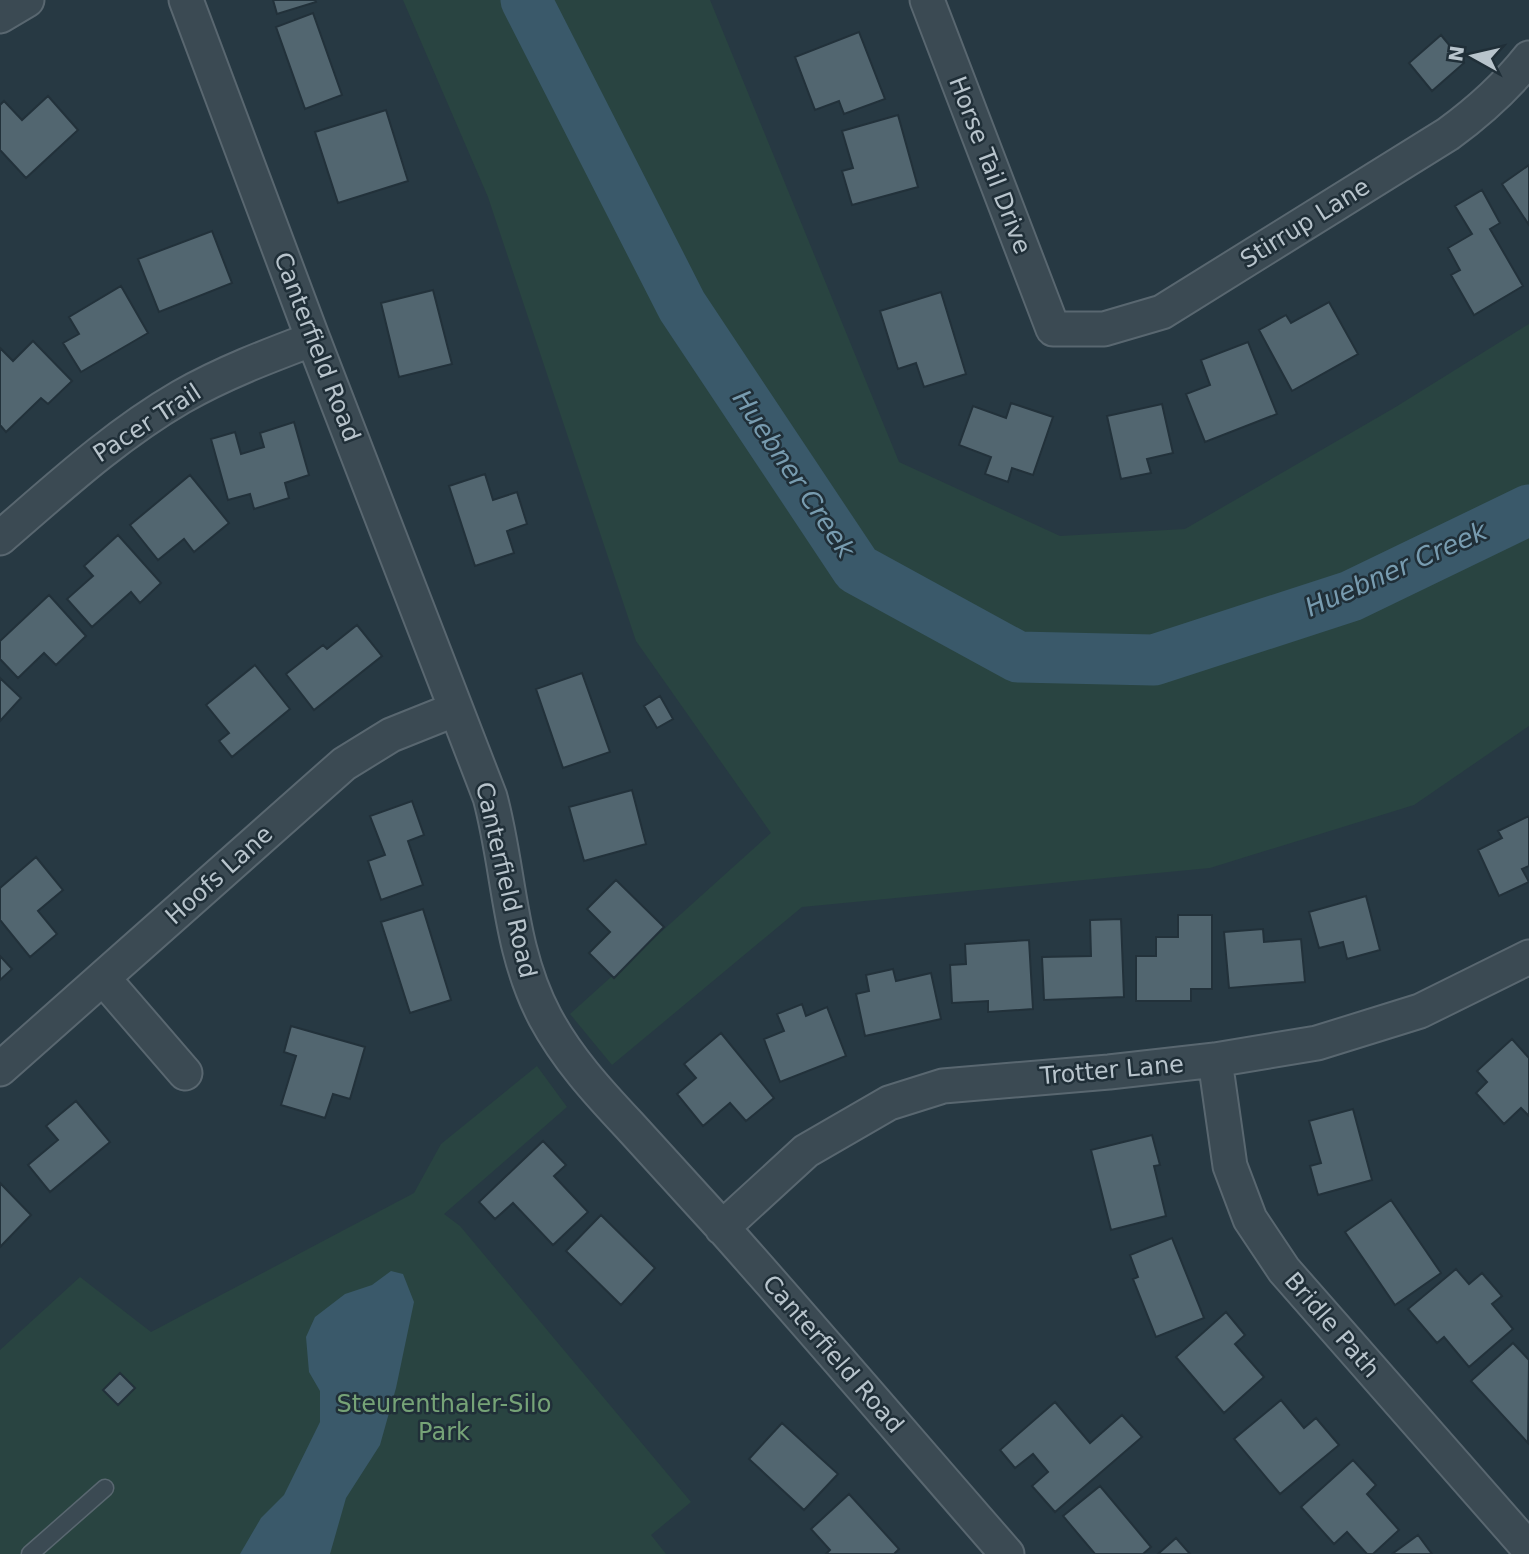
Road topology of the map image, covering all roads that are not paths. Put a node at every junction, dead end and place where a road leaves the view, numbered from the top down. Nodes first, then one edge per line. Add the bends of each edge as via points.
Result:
1 (27, 0) edge
2 (186, 0) edge
3 (927, 0) edge
4 (0, 16) edge
5 (1529, 58) edge
6 (1054, 330) joint
7 (313, 339) junction
8 (0, 538) edge
9 (456, 709) junction
10 (1529, 957) edge
11 (103, 978) junction
12 (1214, 1060) junction
13 (0, 1069) edge
14 (185, 1073) dead end
15 (722, 1228) junction
16 (105, 1488) dead end
17 (1529, 1549) edge
18 (30, 1554) edge
19 (1007, 1554) edge

1 - 4 street
2 - 7 street, Canterfield Road
3 - 6 street, Horse Tail Drive
5 - 6 street, Stirrup Lane via 1473,116 1448,134 1162,312 1104,329
7 - 8 street, Pacer Trail via 243,366 124,433
7 - 9 street, Canterfield Road
9 - 11 street, Hoofs Lane via 391,735 344,764
9 - 15 street, Canterfield Road via 490,797 518,949 545,1016 584,1076
10 - 12 street, Trotter Lane via 1420,1012 1317,1043
11 - 13 street, Hoofs Lane
11 - 14 street
12 - 15 street, Trotter Lane via 943,1086 889,1103 806,1151
12 - 17 street, Bridle Path via 1230,1166 1250,1219 1284,1270
15 - 19 street, Canterfield Road
16 - 18 lane

